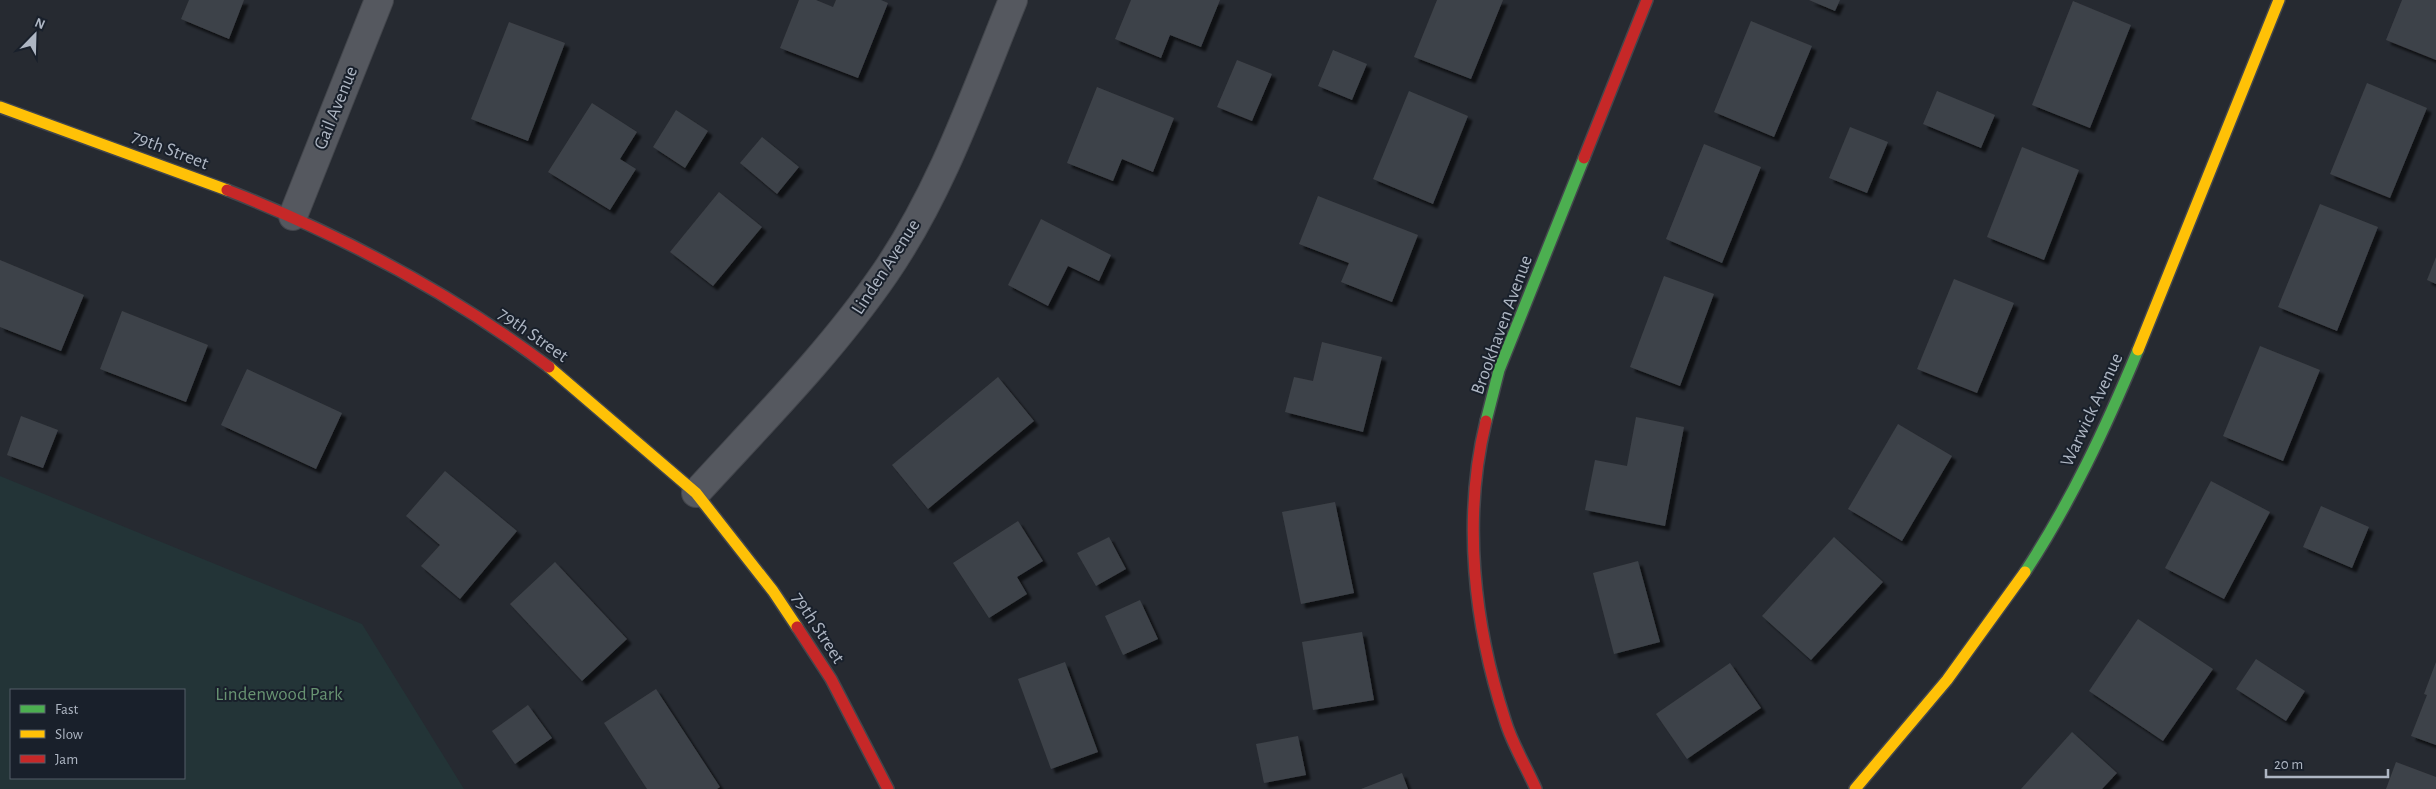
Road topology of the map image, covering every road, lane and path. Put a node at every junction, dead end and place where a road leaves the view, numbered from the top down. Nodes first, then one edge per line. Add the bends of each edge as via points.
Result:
1 (379, 0) edge
2 (1012, 0) edge
3 (1647, 0) edge
4 (2279, 0) edge
5 (0, 107) edge
6 (293, 216) junction
7 (696, 493) junction
8 (888, 789) edge
9 (1536, 789) edge
10 (1854, 789) edge

1 - 6 street, Gail Avenue
2 - 7 street, Linden Avenue via 956,143 921,214 886,272 842,332
3 - 9 street, Brookhaven Avenue via 1499,370 1480,447 1473,517 1476,589 1484,638 1505,720
4 - 10 street, Warwick Avenue via 2139,350 2078,481 1999,613 1946,684
5 - 6 street, 79th Street
6 - 7 street, 79th Street via 444,296 515,342 574,386
7 - 8 street, 79th Street via 773,591 825,671

